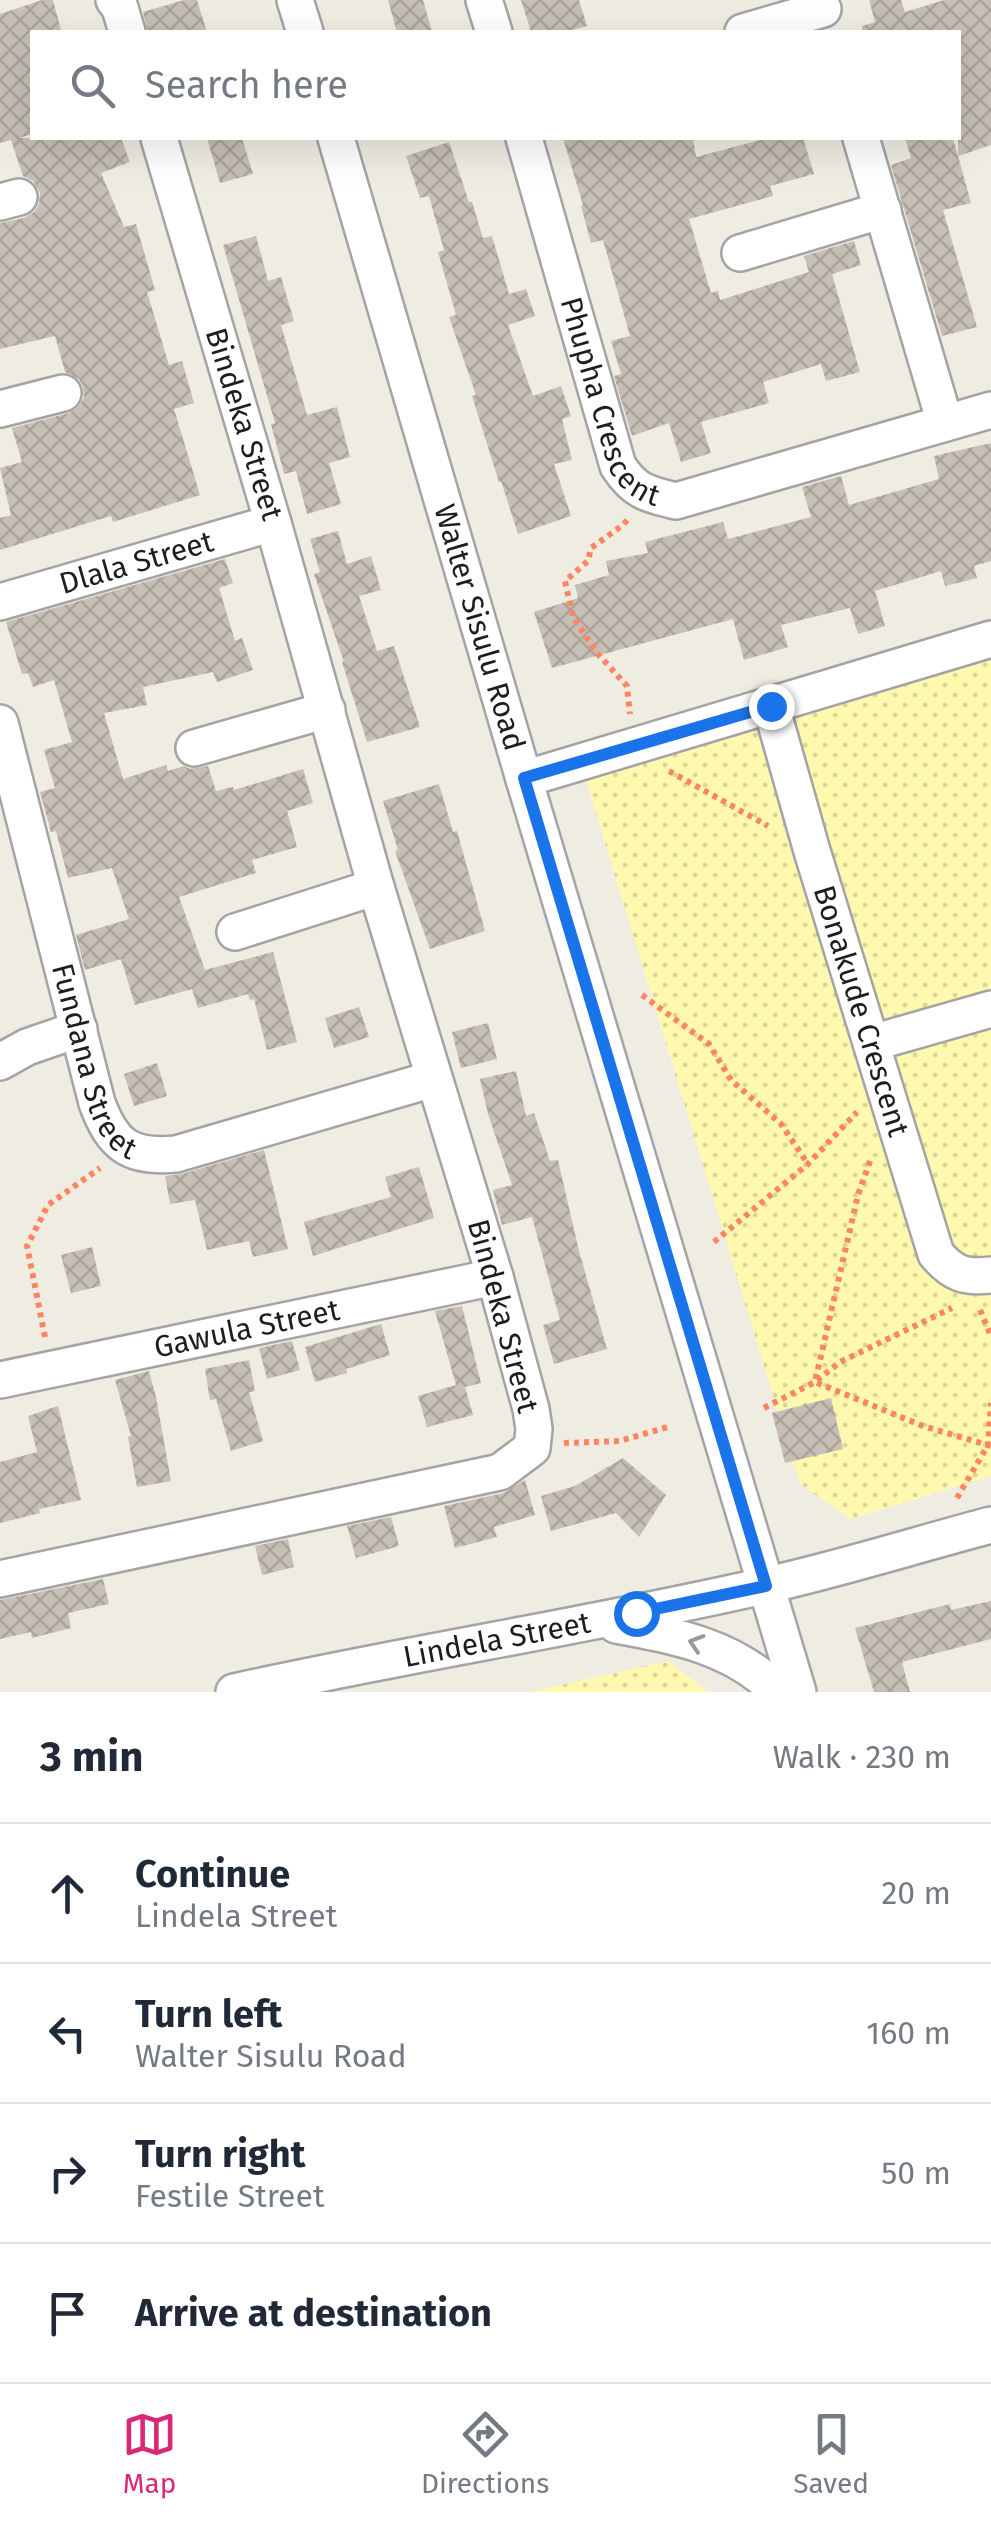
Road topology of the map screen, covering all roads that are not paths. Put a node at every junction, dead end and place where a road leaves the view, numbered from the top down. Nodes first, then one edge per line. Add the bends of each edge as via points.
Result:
1 (114, 0) edge
2 (295, 0) edge
3 (484, 0) edge
4 (824, 14) edge
5 (127, 30) edge
6 (304, 30) edge
7 (493, 30) edge
8 (752, 30) edge
9 (160, 140) edge
10 (337, 140) edge
11 (525, 140) edge
12 (862, 140) edge
13 (882, 210) junction
14 (740, 253) dead end
15 (64, 393) dead end
16 (0, 409) edge
17 (991, 410) edge
18 (945, 422) junction
19 (274, 523) junction
20 (0, 602) edge
21 (991, 639) edge
22 (771, 706) junction
23 (327, 710) junction
24 (0, 723) edge
25 (194, 748) dead end
26 (524, 778) junction
27 (376, 887) junction
28 (235, 932) dead end
29 (991, 1009) edge
30 (79, 1030) junction
31 (872, 1043) junction
32 (0, 1062) edge
33 (433, 1079) junction
34 (989, 1276) edge
35 (495, 1277) junction
36 (0, 1380) edge
37 (991, 1525) edge
38 (0, 1580) edge
39 (766, 1586) junction
40 (596, 1622) junction
41 (234, 1692) edge
42 (778, 1692) edge
43 (798, 1692) edge

1 - 5 street
2 - 6 street
3 - 7 street
4 - 8 street
9 - 19 street, Bindeka Street
10 - 26 street, Walter Sisulu Road
11 - 18 street, Phupha Crescent via 618,466 644,494 676,502
12 - 13 street
13 - 14 street
13 - 18 street
15 - 16 street
17 - 18 street, Phupha Crescent
19 - 20 street, Dlala Street
19 - 23 street, Bindeka Street
21 - 22 street
22 - 26 street via 648,755
22 - 31 street, Bonakude Crescent
23 - 25 street
23 - 27 street, Bindeka Street
24 - 30 street, Fundana Street
26 - 39 street, Walter Sisulu Road
27 - 28 street
27 - 33 street, Bindeka Street
29 - 31 street
30 - 32 street
30 - 33 street, Fundana Street via 106,1128 148,1156 176,1154
31 - 34 street, Bonakude Crescent via 936,1254 962,1275
33 - 35 street, Bindeka Street
35 - 36 street, Gawula Street
35 - 38 street, Bindeka Street via 534,1429 532,1448 500,1472
37 - 39 street, Lindela Street
39 - 40 street, Lindela Street
39 - 43 street, Walter Sisulu Road
40 - 41 street, Lindela Street
42 -> 40 street via 718,1650

